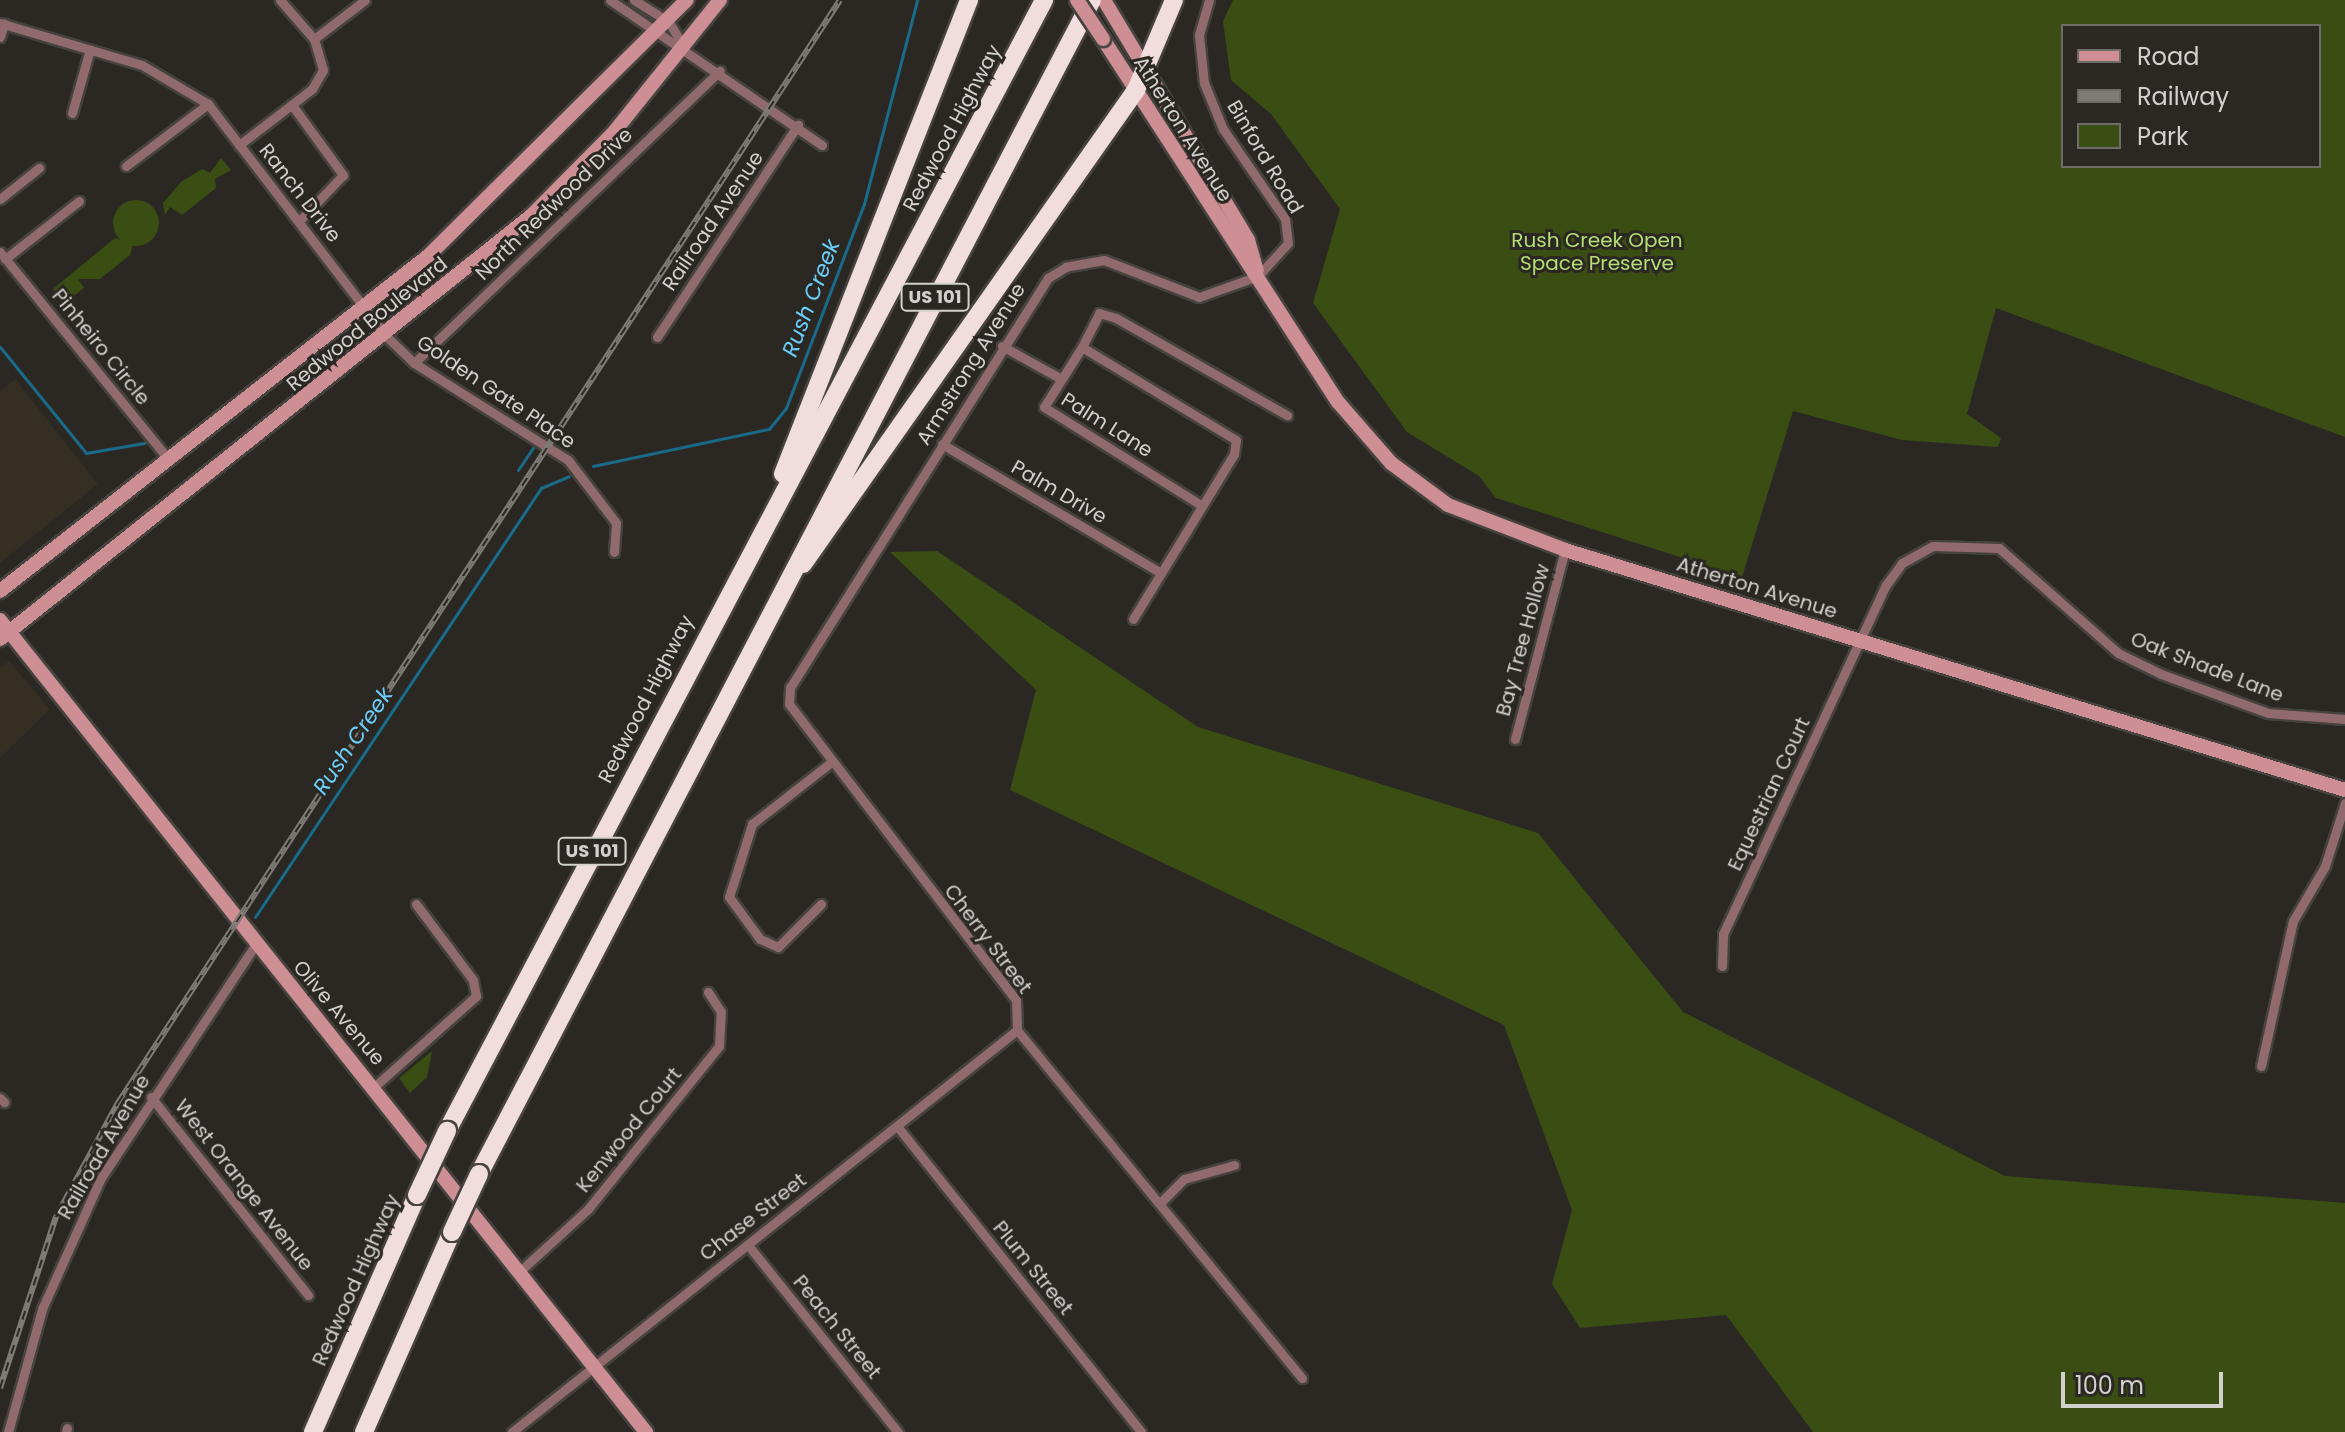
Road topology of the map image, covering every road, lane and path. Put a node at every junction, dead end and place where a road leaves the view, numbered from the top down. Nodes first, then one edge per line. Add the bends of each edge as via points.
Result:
1 (280, 0) edge
2 (365, 0) edge
3 (610, 0) edge
4 (634, 0) edge
5 (687, 0) edge
6 (720, 0) edge
7 (969, 0) edge
8 (1044, 0) edge
9 (1077, 0) edge
10 (1092, 0) edge
11 (1104, 0) edge
12 (1174, 0) edge
13 (1209, 0) edge
14 (668, 21) junction
15 (2, 23) edge
16 (658, 33) junction
17 (0, 37) edge
18 (314, 39) junction
19 (684, 46) junction
20 (90, 49) junction
21 (1147, 69) junction
22 (720, 71) junction
23 (1136, 90) junction
24 (208, 104) junction
25 (292, 105) junction
26 (72, 113) dead end
27 (798, 125) junction
28 (239, 145) junction
29 (822, 145) dead end
30 (126, 166) dead end
31 (39, 168) dead end
32 (0, 199) edge
33 (79, 201) dead end
34 (299, 221) junction
35 (3, 256) edge
36 (1258, 276) junction
37 (365, 304) junction
38 (386, 336) junction
39 (657, 337) dead end
40 (1002, 346) junction
41 (1082, 347) junction
42 (414, 363) junction
43 (1058, 377) junction
44 (1287, 415) dead end
45 (942, 444) junction
46 (168, 459) junction
47 (779, 492) junction
48 (1201, 505) junction
49 (881, 540) joint
50 (1565, 550) junction
51 (614, 552) dead end
52 (1159, 572) junction
53 (0, 591) edge
54 (778, 594) junction
55 (1133, 619) dead end
56 (3, 630) edge
57 (1862, 641) junction
58 (2345, 719) edge
59 (1515, 739) dead end
60 (830, 763) junction
61 (2345, 790) edge
62 (2345, 803) edge
63 (416, 904) dead end
64 (821, 904) dead end
65 (256, 944) junction
66 (1722, 966) dead end
67 (708, 992) dead end
68 (1017, 1030) junction
69 (2261, 1066) dead end
70 (374, 1087) junction
71 (151, 1097) junction
72 (897, 1126) junction
73 (1234, 1165) dead end
74 (1161, 1202) junction
75 (748, 1245) junction
76 (519, 1272) junction
77 (308, 1295) dead end
78 (593, 1367) junction
79 (1302, 1378) dead end
80 (8, 1432) edge
81 (313, 1432) edge
82 (364, 1432) edge
83 (512, 1432) edge
84 (646, 1432) edge
85 (898, 1432) edge
86 (1141, 1432) edge

1 - 18 street
2 - 18 street
3 - 16 street
4 - 14 street
5 - 14 main road, Redwood Boulevard
6 - 19 main road, Redwood Boulevard
7 - 47 highway via 789,446
8 - 47 highway, Redwood Highway / US 101
9 - 23 main road, Atherton Avenue, bridge
10 - 54 highway, US 101
11 - 21 main road, Atherton Avenue
12 - 21 highway
13 - 36 street, Binford Road via 1199,35 1204,83 1223,129 1288,231 1288,243
14 - 16 main road, Redwood Boulevard
14 - 19 street
15 - 17 street
15 - 20 street, Ranch Drive
16 - 19 street
16 - 37 main road, Redwood Boulevard via 505,187
18 - 25 street via 323,70
19 - 22 street
19 - 38 main road, Redwood Boulevard via 532,215
20 - 24 street, Ranch Drive via 172,78
20 - 26 street
21 - 23 highway
21 - 36 main road, Atherton Avenue via 1248,240
22 - 27 street
22 - 42 street, North Redwood Drive
23 - 36 main road, Atherton Avenue
23 - 54 highway via 830,530
24 - 28 street, Ranch Drive
24 - 30 street
25 - 28 street
25 - 34 street via 343,175
27 - 29 street
27 - 39 street, Railroad Avenue
28 - 34 street, Ranch Drive
31 - 32 street
33 - 35 street, Pinheiro Circle
34 - 37 street, Ranch Drive
35 - 46 street, Pinheiro Circle
36 - 40 street, Armstrong Avenue via 1199,297 1163,289 1129,268 1083,261 1048,278
36 - 50 main road, Atherton Avenue via 1338,402 1391,463 1448,505
37 - 38 street, Golden Gate Place
37 - 46 main road, Redwood Boulevard
38 - 42 street, Golden Gate Place
38 - 56 main road, Redwood Boulevard
40 - 43 street
40 - 45 street, Armstrong Avenue
41 - 43 street, Palm Lane
41 - 44 street, Palm Lane via 1099,313 1116,318
41 - 48 street via 1236,440
42 - 51 street, Golden Gate Place via 560,452 616,523
43 - 48 street, Palm Lane via 1044,407
45 - 49 street, Armstrong Avenue
45 - 52 street, Palm Drive
46 - 53 main road, Redwood Boulevard
47 - 81 highway, Redwood Highway / US 101, bridge via 447,1131
48 - 52 street
49 - 60 street, Cherry Street via 790,687 795,719
50 - 57 main road, Atherton Avenue
50 - 59 street, Bay Tree Hollow
52 - 55 street
54 - 82 highway, US 101, bridge via 479,1174
56 - 65 main road, Olive Avenue
57 - 58 street, Oak Shade Lane via 1902,563 1933,546 1967,541 2022,563 2083,626 2132,660 2268,713
57 - 61 main road, Atherton Avenue
57 - 66 street, Equestrian Court via 1723,934
60 - 64 street via 752,824 747,859 729,883 729,897 744,920 778,947
60 - 68 street, Cherry Street via 1016,1000
62 - 69 street via 2325,866 2293,921
63 - 70 street via 473,980 476,996
65 - 70 main road, Olive Avenue
65 - 71 street, Railroad Avenue
67 - 76 street, Kenwood Court via 721,1012 719,1046 588,1209
68 - 72 street, Chase Street
68 - 74 street, Cherry Street
70 - 76 main road, Olive Avenue
71 - 77 street, West Orange Avenue
71 - 80 street, Railroad Avenue via 68,1245 23,1364
72 - 75 street, Chase Street
72 - 86 street, Plum Street
73 - 74 street via 1184,1179
74 - 79 street, Cherry Street
75 - 78 street, Chase Street
75 - 85 street, Peach Street
76 - 78 main road, Olive Avenue
78 - 83 street, Chase Street
78 - 84 main road, Olive Avenue

